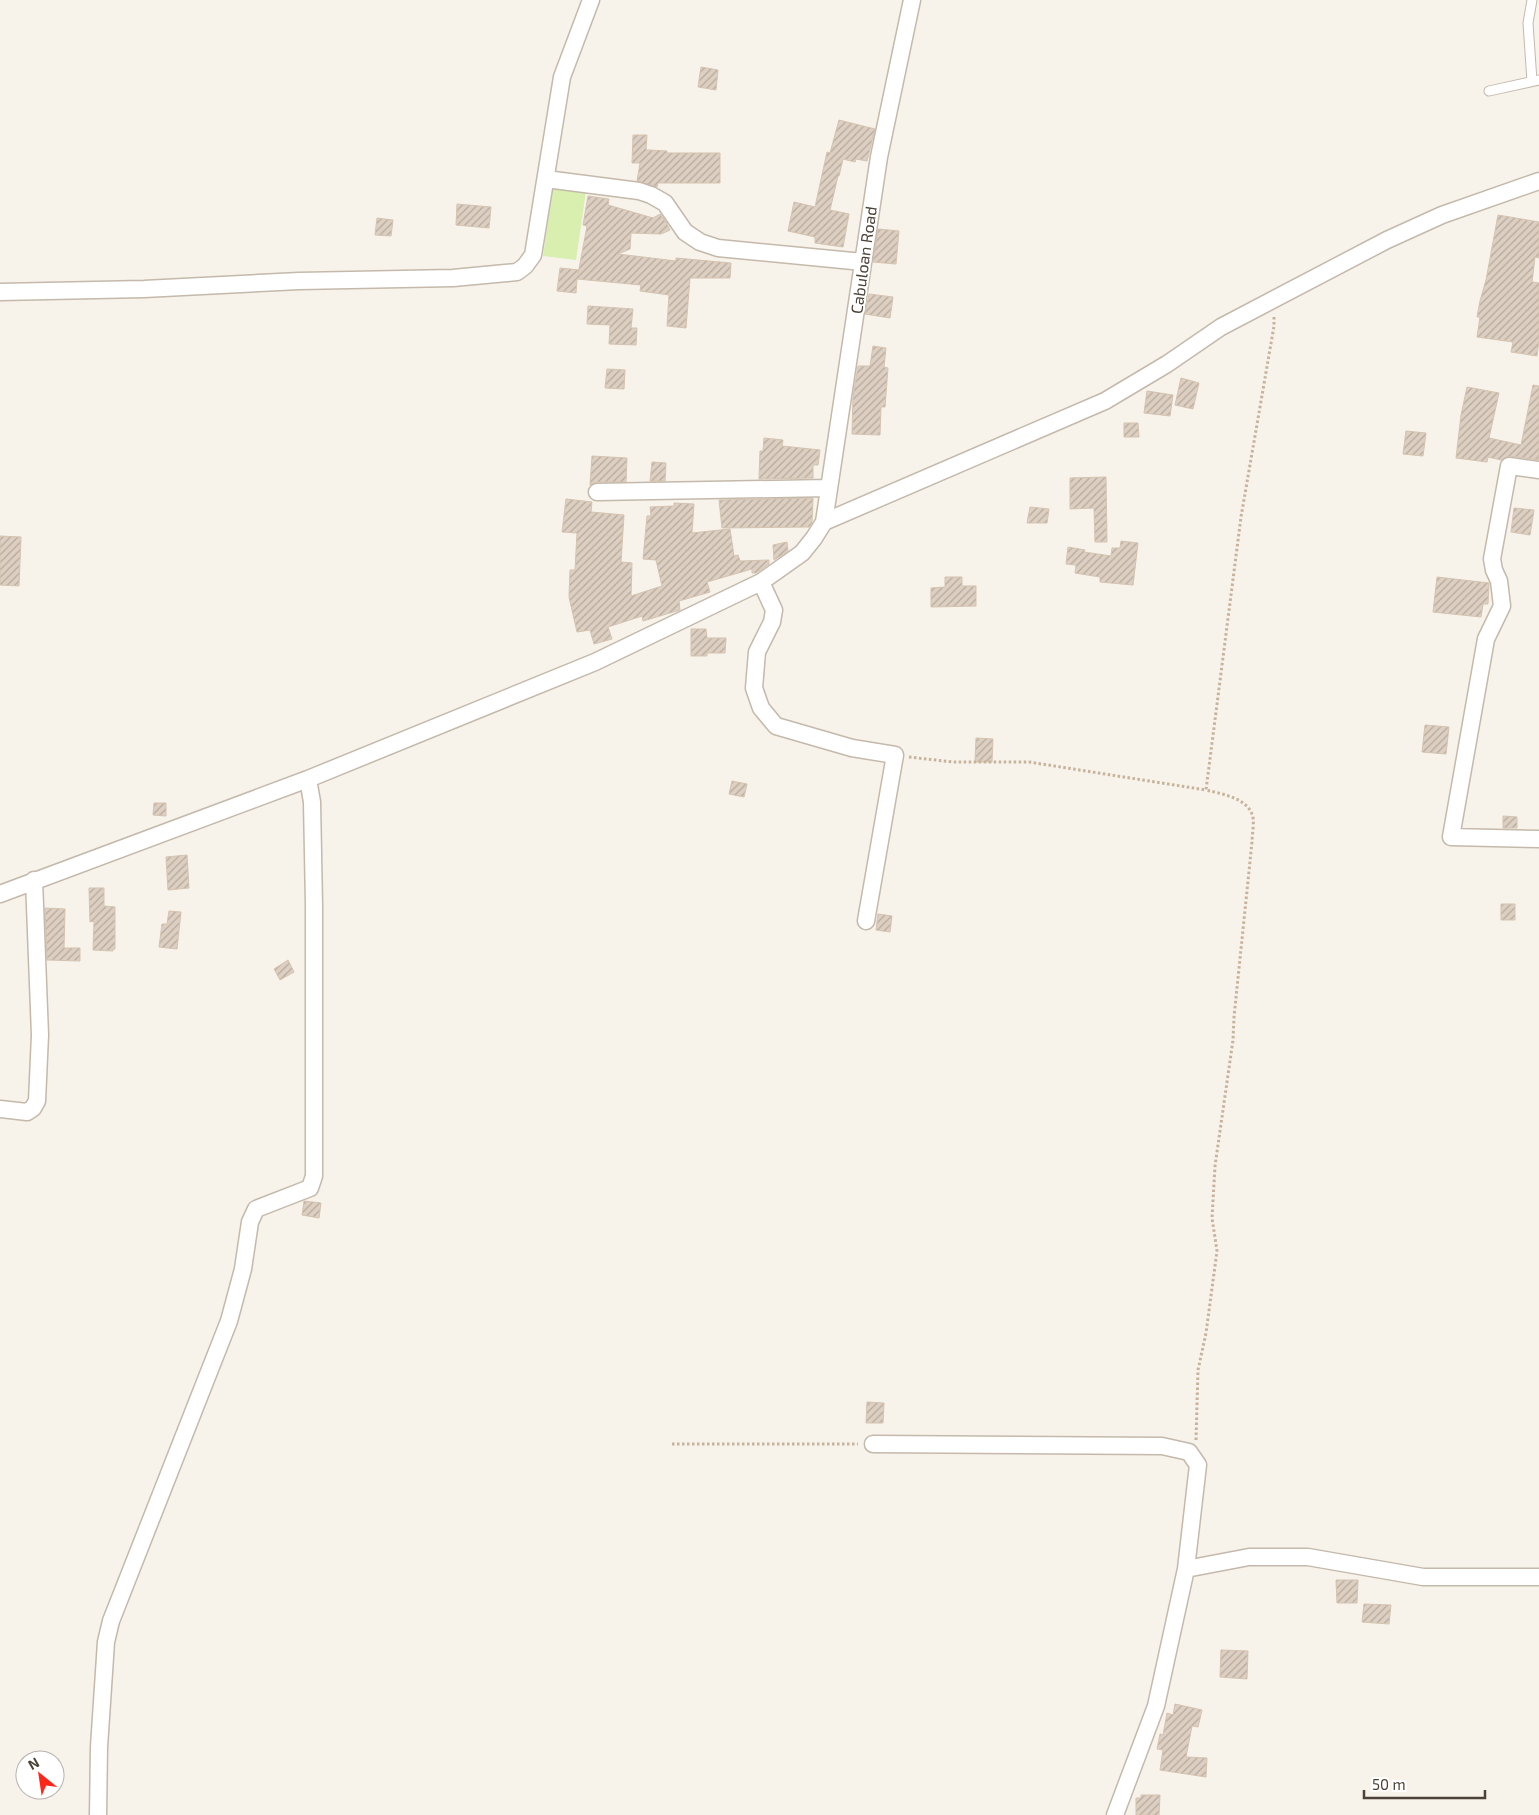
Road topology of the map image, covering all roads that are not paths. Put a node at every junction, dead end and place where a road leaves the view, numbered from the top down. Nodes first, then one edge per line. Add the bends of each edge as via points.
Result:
1 (591, 0) edge
2 (912, 0) edge
3 (1532, 0) edge
4 (1536, 81) edge
5 (1489, 91) dead end
6 (546, 179) junction
7 (1539, 182) edge
8 (863, 262) junction
9 (0, 292) edge
10 (1539, 470) edge
11 (829, 488) junction
12 (597, 492) dead end
13 (824, 522) junction
14 (761, 582) junction
15 (308, 779) junction
16 (1539, 839) edge
17 (34, 880) junction
18 (0, 894) edge
19 (866, 921) dead end
20 (0, 1109) edge
21 (874, 1444) road end
22 (1186, 1570) junction
23 (1539, 1577) edge
24 (98, 1815) edge
25 (1115, 1815) edge

1 - 6 street via 562,77
2 - 8 street, Cabuloan Road via 879,157
3 - 4 lane via 1528,23
4 - 5 lane
6 - 8 street via 651,195 665,203 685,232 718,248
6 - 9 street via 533,255 517,272 453,278
7 - 13 street via 1442,215 1387,240 1221,327 1105,401
8 - 11 street, Cabuloan Road
10 - 16 street via 1509,466 1492,559 1502,606 1486,638 1452,837
11 - 12 street
11 - 13 street, Cabuloan Road
13 - 14 street via 802,553
14 - 15 street via 595,662
14 - 19 street via 774,610 772,622 757,652 754,688 761,708 776,726 852,748 895,755
15 - 17 street
15 - 24 street via 312,802 314,905 314,1176 310,1188 256,1209 250,1222 243,1269 229,1322 111,1622 106,1642
17 - 18 street
17 - 20 street via 40,1035 36,1101 34,1108 26,1112
21 - 22 street via 1162,1446 1188,1452 1198,1465
22 - 23 street via 1249,1558 1308,1557 1423,1577
22 - 25 street via 1156,1706

